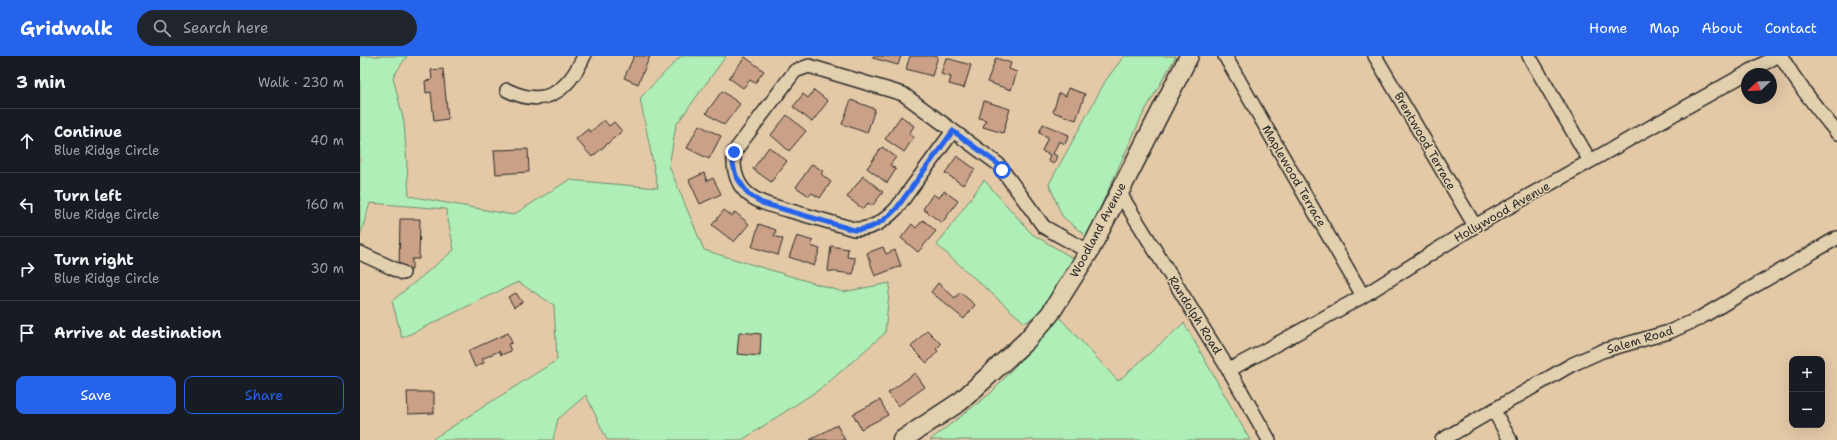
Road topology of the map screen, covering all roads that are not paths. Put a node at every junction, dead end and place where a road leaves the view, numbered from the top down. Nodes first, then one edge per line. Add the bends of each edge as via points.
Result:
1 (584, 56) edge
2 (1189, 56) edge
3 (1225, 56) edge
4 (1375, 56) edge
5 (1529, 56) edge
6 (1777, 56) edge
7 (1781, 56) edge
8 (507, 90) dead end
9 (953, 131) junction
10 (1837, 133) edge
11 (1590, 161) junction
12 (1119, 192) junction
13 (1475, 226) junction
14 (1837, 238) edge
15 (1090, 252) junction
16 (360, 253) edge
17 (403, 273) dead end
18 (1363, 296) junction
19 (1229, 370) junction
20 (1494, 411) junction
21 (902, 440) edge
22 (1269, 440) edge
23 (1442, 440) edge
24 (1510, 440) edge

1 - 8 street via 572,80 556,92 536,98
2 - 12 street, Woodland Avenue
3 - 18 street, Maplewood Terrace
4 - 13 street, Brentwood Terrace
5 - 11 street
6 - 11 street, Hollywood Avenue
7 - 10 street
9 - 9 street via 903,94 809,66 795,71 734,152 733,164 740,185 762,203 854,230 864,230 885,219 896,209
9 - 15 street via 998,164 1044,227
11 - 13 street, Hollywood Avenue
12 - 15 street, Woodland Avenue
12 - 19 street, Randolph Road
13 - 18 street, Hollywood Avenue
14 - 20 street, Salem Road via 1698,319 1668,332 1602,351 1571,365
15 - 21 street, Woodland Avenue via 1050,314 1026,341 961,401 930,424
16 - 17 street
18 - 19 street, Hollywood Avenue
19 - 22 street, Randolph Road
20 - 23 street, Salem Road
20 - 24 street

